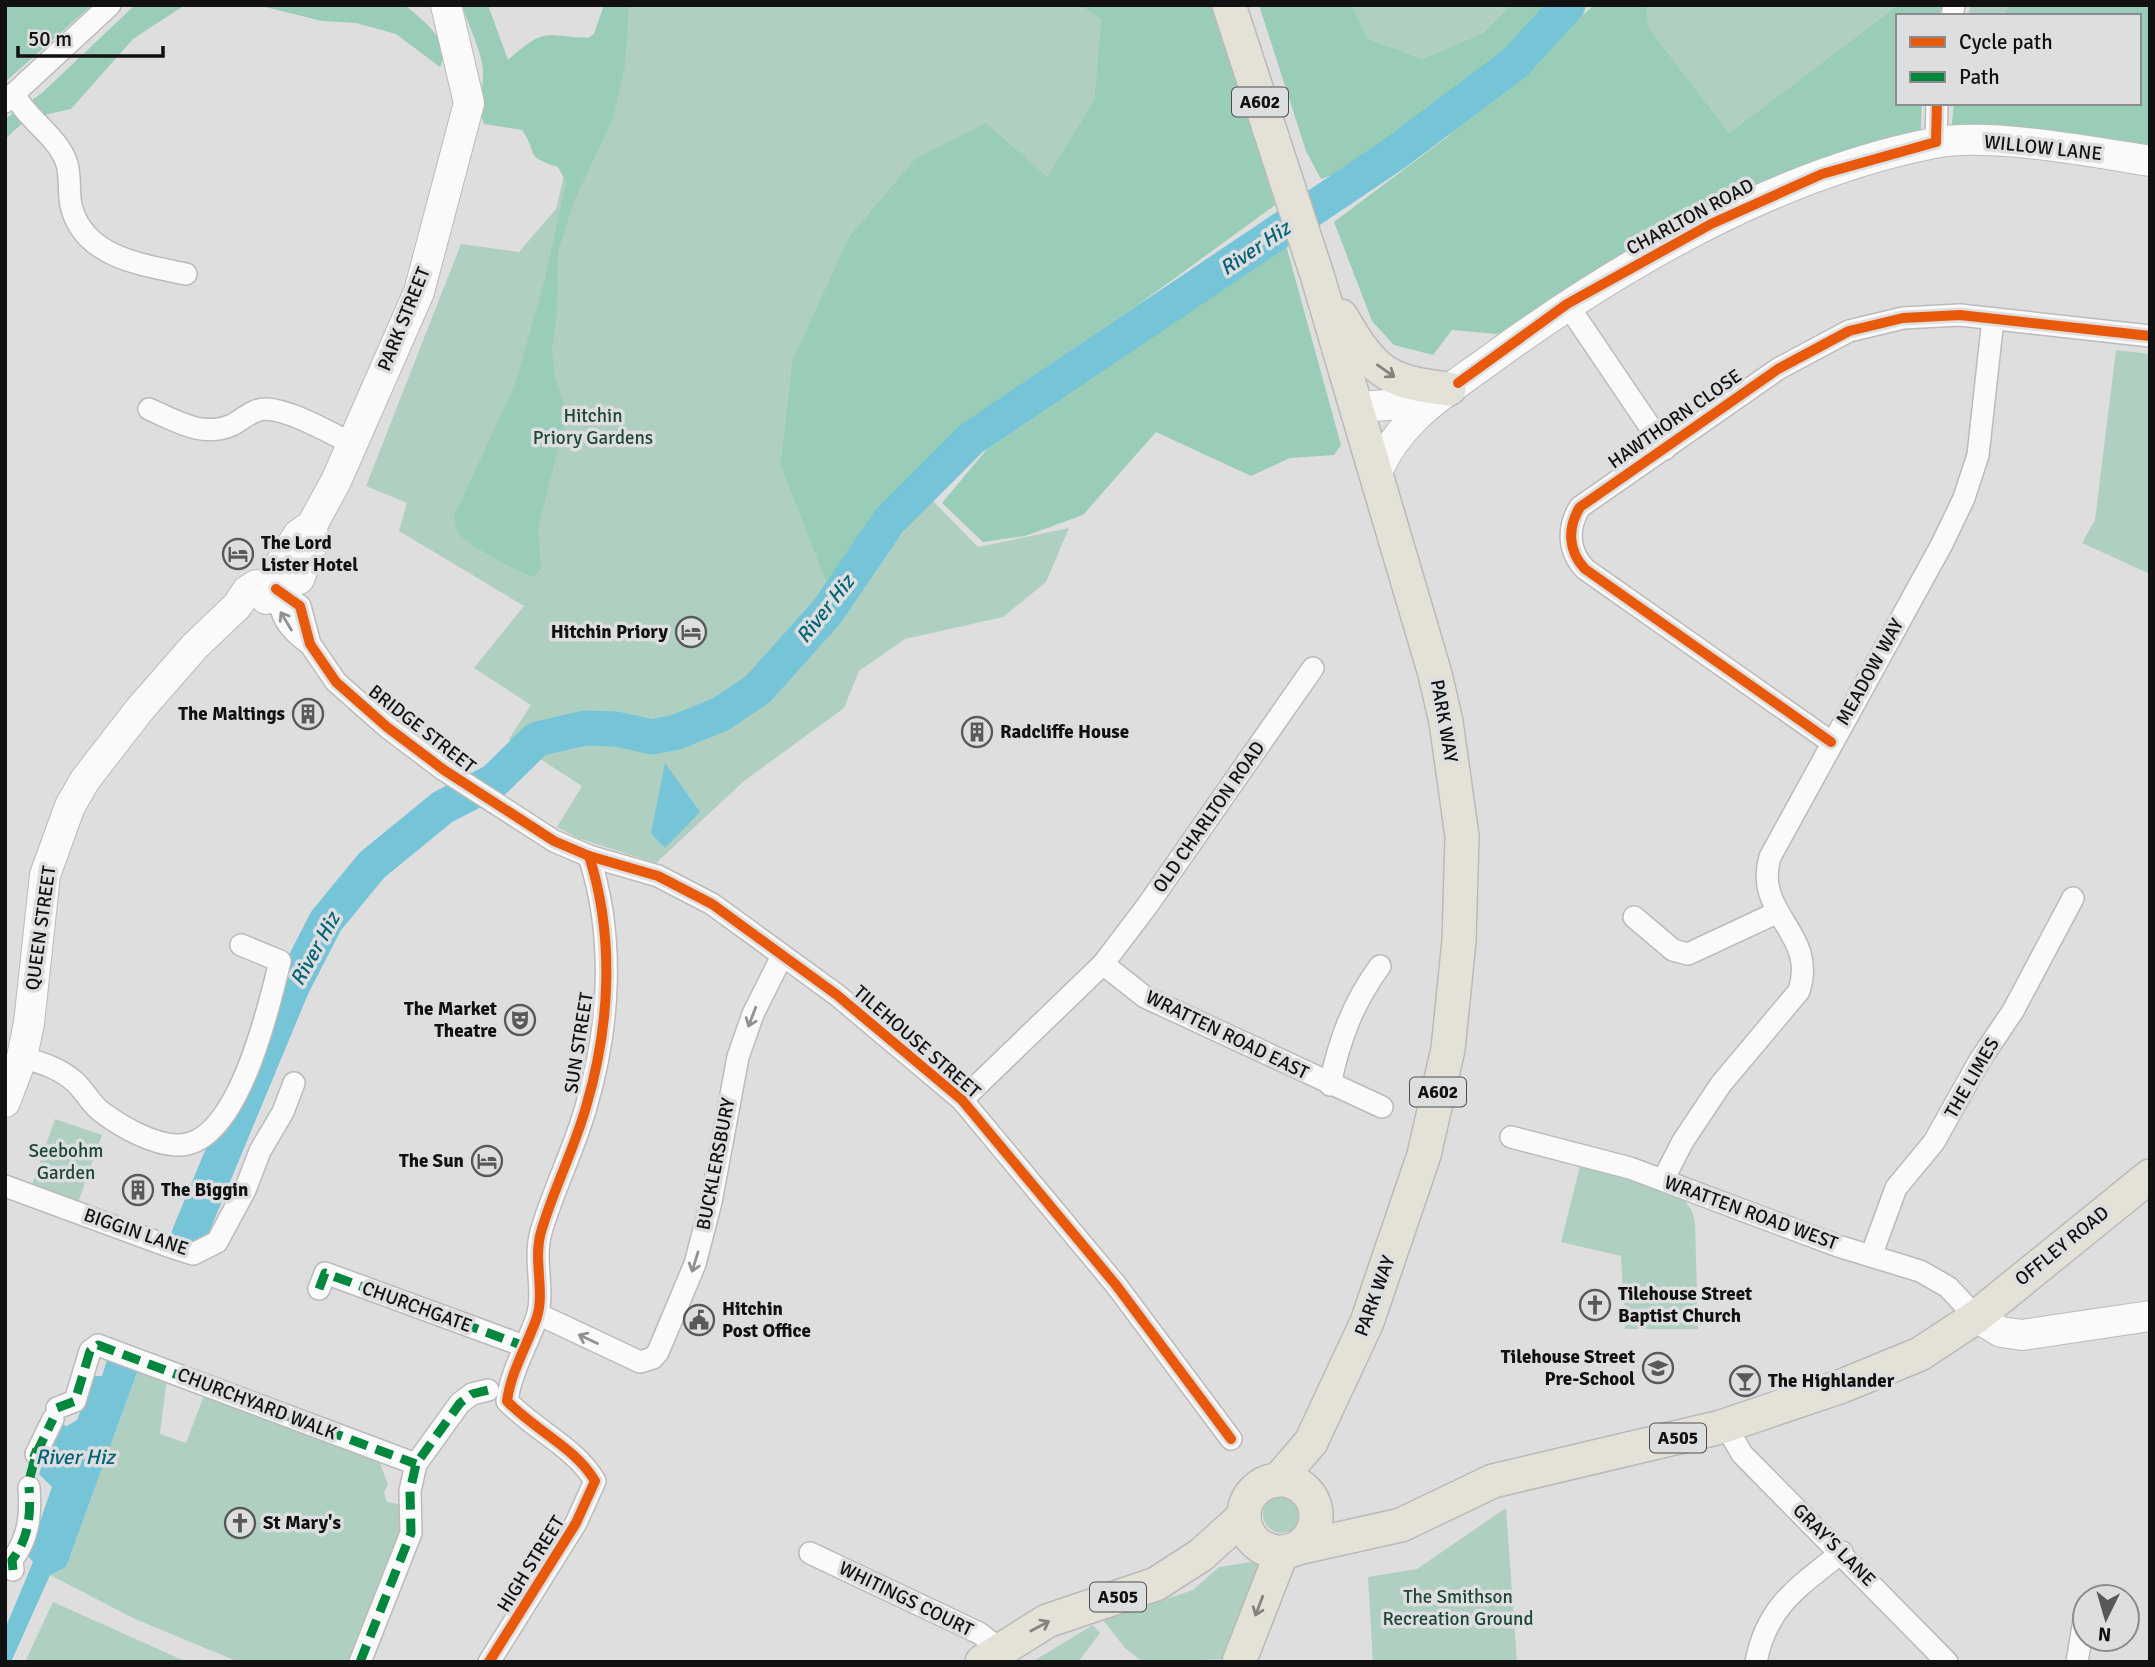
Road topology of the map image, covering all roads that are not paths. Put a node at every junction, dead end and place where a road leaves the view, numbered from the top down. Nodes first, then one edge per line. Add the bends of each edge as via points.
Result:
1 (110, 5) edge
2 (446, 5) edge
3 (1229, 5) edge
4 (9, 98) edge
5 (1937, 105) edge
6 (1936, 142) junction
7 (2150, 161) edge
8 (1314, 266) junction
9 (186, 274) dead end
10 (1567, 304) junction
11 (1993, 319) junction
12 (2150, 336) edge
13 (1440, 395) junction
14 (1357, 407) junction
15 (149, 409) dead end
16 (353, 444) junction
17 (1665, 449) junction
18 (1377, 472) junction
19 (276, 589) junction
20 (1313, 668) dead end
21 (1832, 743) junction
22 (589, 856) junction
23 (2073, 898) dead end
24 (1776, 913) junction
25 (1634, 917) dead end
26 (241, 945) dead end
27 (782, 956) junction
28 (1103, 964) junction
29 (1380, 966) dead end
30 (22, 1057) junction
31 (293, 1083) dead end
32 (1330, 1085) junction
33 (962, 1100) junction
34 (5, 1102) edge
35 (1382, 1107) dead end
36 (1511, 1137) dead end
37 (2150, 1176) edge
38 (1662, 1180) junction
39 (5, 1186) edge
40 (1871, 1256) junction
41 (319, 1289) dead end
42 (538, 1314) junction
43 (2150, 1315) edge
44 (1976, 1317) junction
45 (524, 1346) junction
46 (488, 1390) dead end
47 (1726, 1426) junction
48 (1231, 1439) dead end
49 (1311, 1442) junction
50 (416, 1464) junction
51 (1279, 1479) junction
52 (1314, 1503) junction
53 (1244, 1516) junction
54 (1371, 1531) junction
55 (1290, 1550) junction
56 (1842, 1552) junction
57 (810, 1553) dead end
58 (13, 1570) dead end
59 (991, 1655) edge
60 (360, 1662) edge
61 (489, 1662) edge
62 (1239, 1662) edge
63 (1756, 1662) edge
64 (1947, 1662) edge

1 - 4 street
2 - 16 main road, PARK STREET via 469,103 419,292
3 - 8 main road, PARK WAY / A602
4 - 9 street via 66,161 71,207 92,242 119,258
5 - 6 street
6 - 7 main road, WILLOW LANE via 2015,144
6 - 10 main road, CHARLTON ROAD via 1822,174 1765,198
8 -> 13 main road via 1370,359 1388,374
8 - 14 main road, PARK WAY
10 - 13 main road, CHARLTON ROAD
10 - 17 street, HAWTHORN CLOSE
11 - 12 street, HAWTHORN CLOSE
11 - 17 street, HAWTHORN CLOSE via 1923,316 1849,331 1778,369
11 - 21 street, MEADOW WAY via 1978,455 1964,498
13 - 14 main road
13 - 18 main road, CHARLTON ROAD via 1396,436
14 - 18 main road, PARK WAY
15 - 16 street via 192,429 219,430 251,413 276,411
16 - 19 main road, PARK STREET via 312,525 298,535 281,563
17 - 21 street, HAWTHORN CLOSE via 1580,508 1572,531 1573,551 1585,569
18 - 49 main road, PARK WAY / A602 via 1446,722 1462,836 1459,942 1448,1049 1424,1155 1367,1322
19 - 22 street, BRIDGE STREET via 281,616 293,633 310,644 336,682 387,727 486,799 554,841
19 - 30 main road, QUEEN STREET via 260,605 237,606 195,646 140,709 70,806 45,875
20 - 28 street, OLD CHARLTON ROAD
21 - 24 street, MEADOW WAY via 1770,857 1767,885
22 - 27 street, TILEHOUSE STREET via 658,876 712,904
22 - 42 street, SUN STREET via 606,931 605,1004 586,1110 540,1234
23 - 40 street, THE LIMES via 1934,1142 1896,1188
24 - 25 street via 1688,954 1673,950
24 - 38 street, MEADOW WAY via 1803,954 1799,991 1721,1084
26 - 30 street via 280,961 257,1046 231,1107 194,1142 177,1145 150,1139 104,1114 67,1076
27 - 33 street, TILEHOUSE STREET via 837,995
27 -> 42 street, BUCKLERSBURY via 752,1014 738,1057 695,1264 658,1352 640,1362
28 - 32 street, WRATTEN ROAD EAST via 1145,997
28 - 33 street
29 - 32 street via 1360,993 1339,1043
30 - 34 main road, QUEEN STREET
31 - 39 street, BIGGIN LANE via 217,1242 193,1254
32 - 35 street, WRATTEN ROAD EAST
33 - 48 street, TILEHOUSE STREET via 1116,1285
36 - 38 street, WRATTEN ROAD WEST
37 - 44 main road, OFFLEY ROAD / A505
38 - 40 street, WRATTEN ROAD WEST
40 - 44 street, WRATTEN ROAD WEST via 1929,1275 1948,1287
41 - 45 street, CHURCHGATE via 326,1273
42 - 45 street
43 - 44 main road via 2022,1335 2001,1332
44 - 47 main road, A505 via 1920,1354 1842,1387
45 - 61 street, HIGH STREET via 507,1402 524,1420 585,1464 595,1481 576,1523
46 - 50 street via 460,1403
47 - 54 main road, A505 via 1493,1481 1415,1520
47 - 56 street, GRAY'S LANE via 1742,1454
49 - 51 main road, PARK WAY / A602
49 - 52 main road, PARK WAY / A602
50 - 58 street, CHURCHYARD WALK via 106,1348 90,1351 75,1401 55,1413 34,1453 31,1511 23,1545 12,1560
50 - 60 street via 410,1491 411,1533
51 - 52 main road via 1302,1487
51 - 53 main road via 1252,1494
52 - 54 main road via 1346,1525
52 - 55 main road via 1315,1529
53 - 55 main road via 1245,1529 1261,1546
59 -> 53 main road, A505 via 1046,1621 1156,1584 1201,1555
54 - 55 main road, A505
55 -> 62 main road
56 - 63 street via 1774,1613 1762,1633
56 - 64 street, GRAY'S LANE
57 - 59 street, WHITINGS COURT via 979,1633

